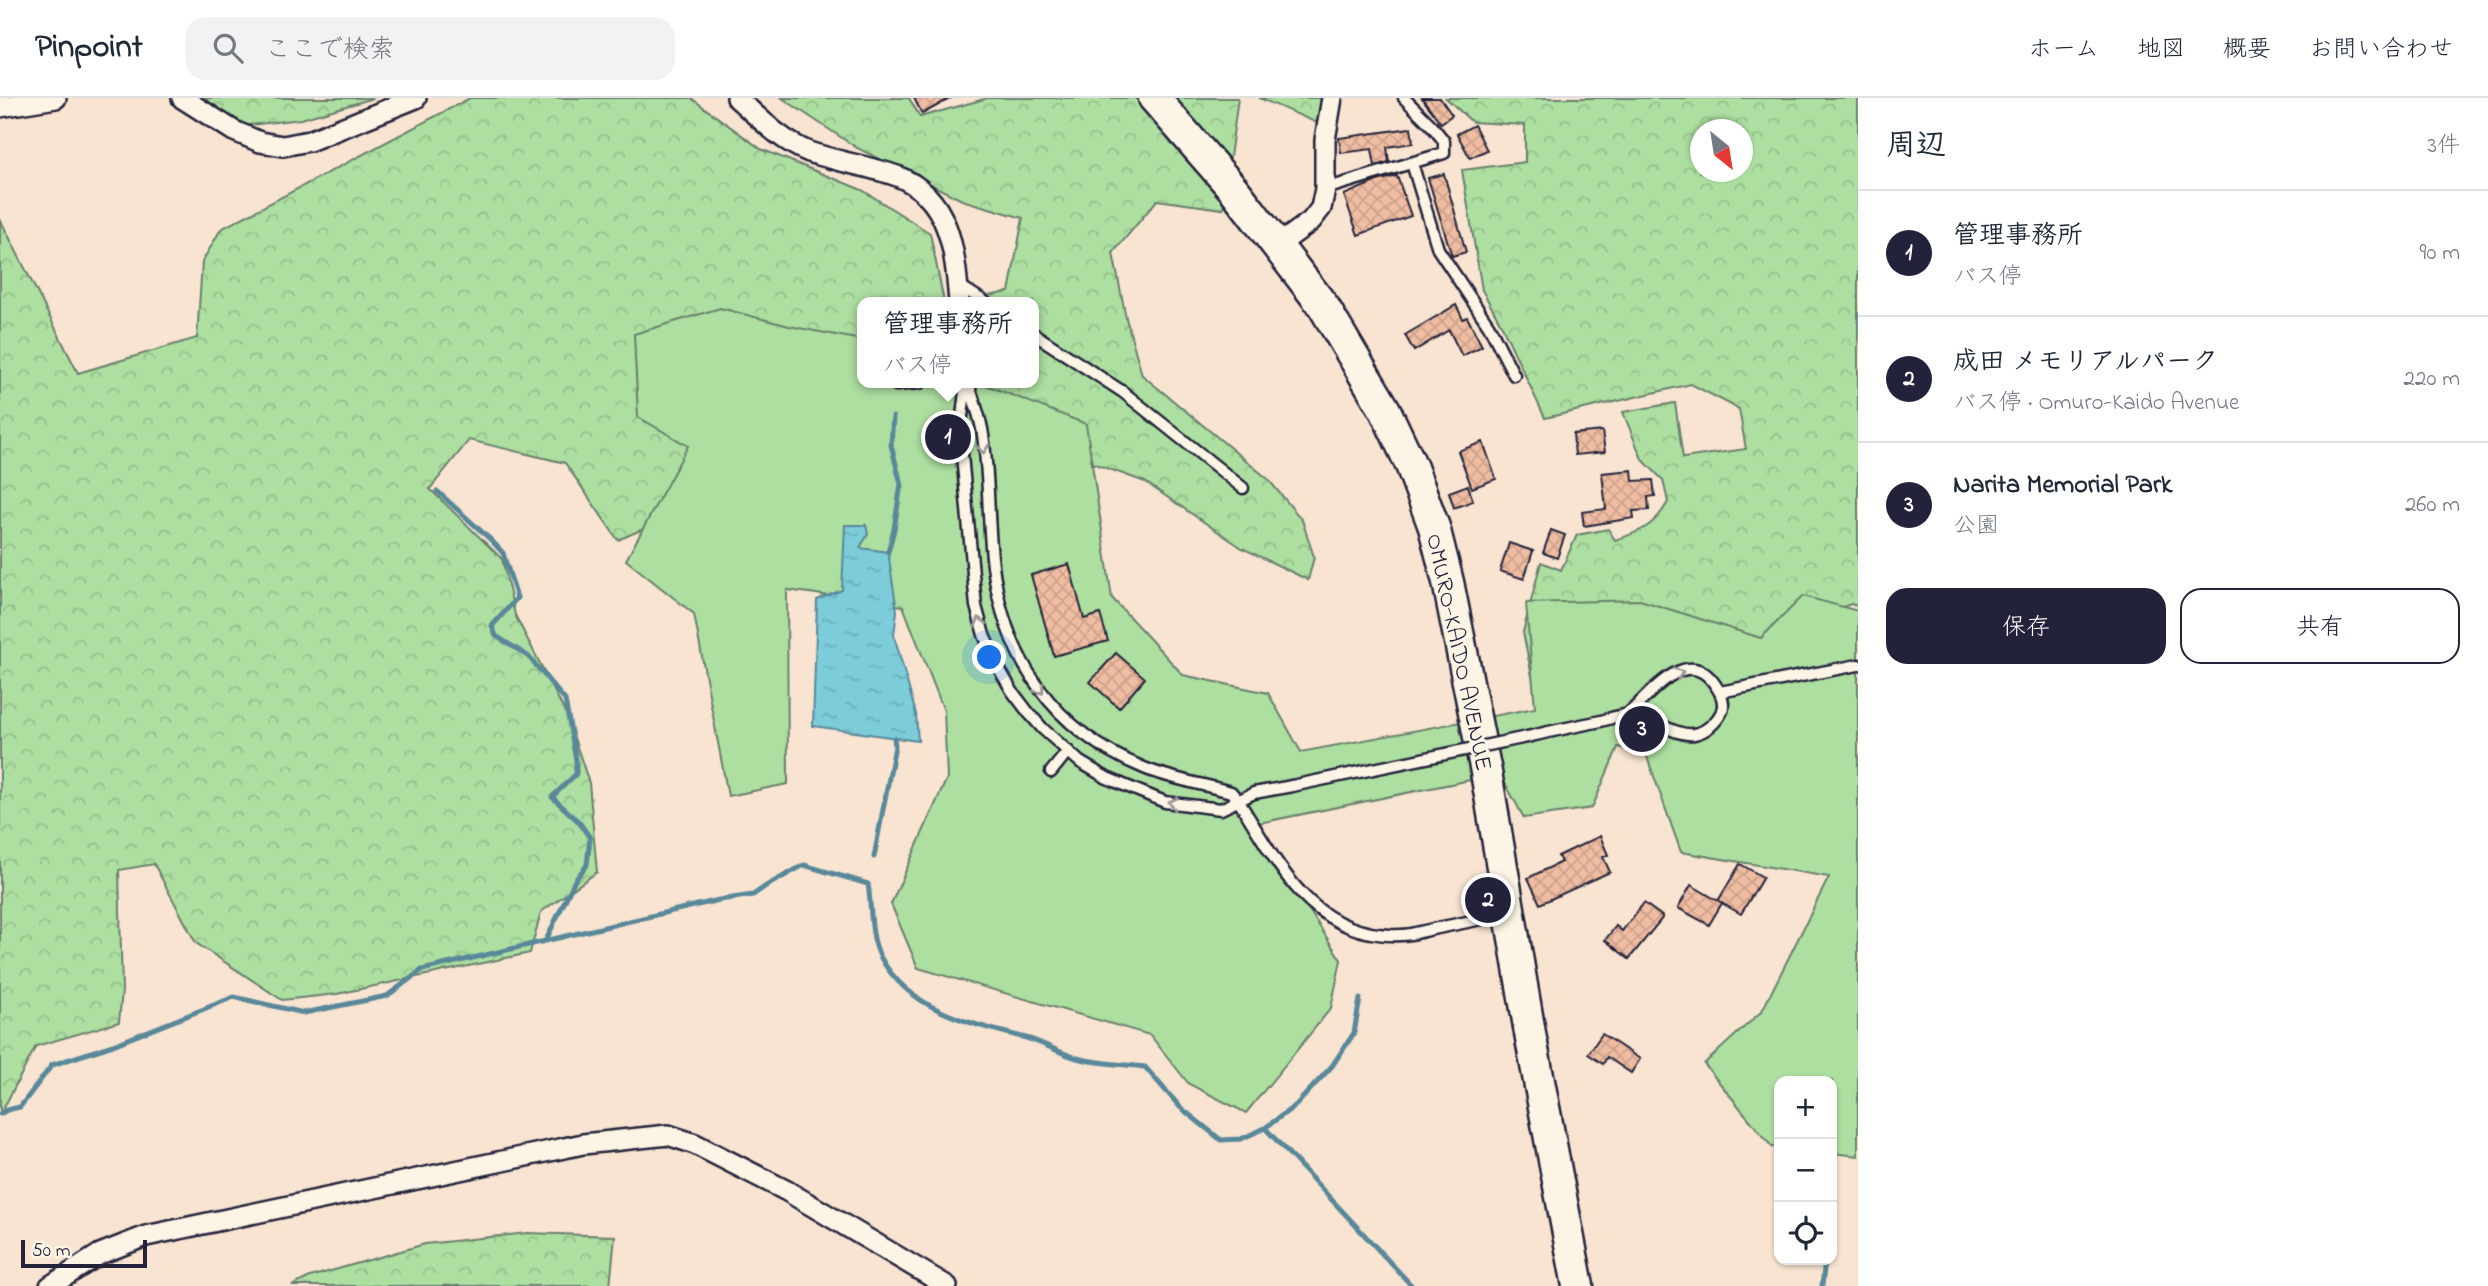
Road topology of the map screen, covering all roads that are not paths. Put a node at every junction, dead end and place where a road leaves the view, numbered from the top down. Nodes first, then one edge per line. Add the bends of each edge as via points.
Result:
1 (56, 98) edge
2 (182, 98) edge
3 (416, 98) edge
4 (737, 98) edge
5 (1154, 98) edge
6 (1332, 98) edge
7 (1404, 98) edge
8 (0, 107) edge
9 (1412, 163) junction
10 (1325, 189) junction
11 (1276, 246) junction
12 (958, 293) edge
13 (1039, 337) edge
14 (1514, 374) dead end
15 (966, 388) edge
16 (969, 388) edge
17 (1243, 488) dead end
18 (1858, 665) edge
19 (1720, 692) junction
20 (1627, 715) junction
21 (1068, 751) junction
22 (1051, 772) dead end
23 (1238, 800) junction
24 (1511, 914) junction
25 (50, 1286) edge
26 (947, 1286) edge
27 (1578, 1286) edge

1 - 8 street
2 - 3 street via 234,131 282,146 309,141
4 - 12 street via 773,131 809,152 915,186 934,204 948,227
5 - 11 main road, OMURO-KAIDO AVENUE
6 - 10 street via 1325,140
7 - 9 lane via 1444,141 1444,153
9 - 10 lane
9 - 14 lane via 1438,248
10 - 11 street via 1321,208 1311,221
11 - 24 main road, OMURO-KAIDO AVENUE via 1324,306 1385,410 1434,527
13 - 17 lane via 1123,392
21 -> 15 lane via 1012,691 984,635 976,607 960,433
16 -> 23 lane via 982,428 999,601 1018,656 1032,680 1063,715 1123,758 1146,769 1230,792
18 - 19 lane
20 -> 19 lane via 1681,669 1695,668 1706,674
19 - 20 lane via 1724,706 1718,719 1695,734
20 - 23 lane, bridge
21 - 22 lane
23 -> 21 lane via 1221,809 1165,802 1107,778
23 - 24 lane via 1292,884 1315,908 1339,923 1369,933 1402,935
24 - 27 main road, OMURO-KAIDO AVENUE
25 - 26 street via 100,1254 146,1236 583,1144 668,1135 787,1191

